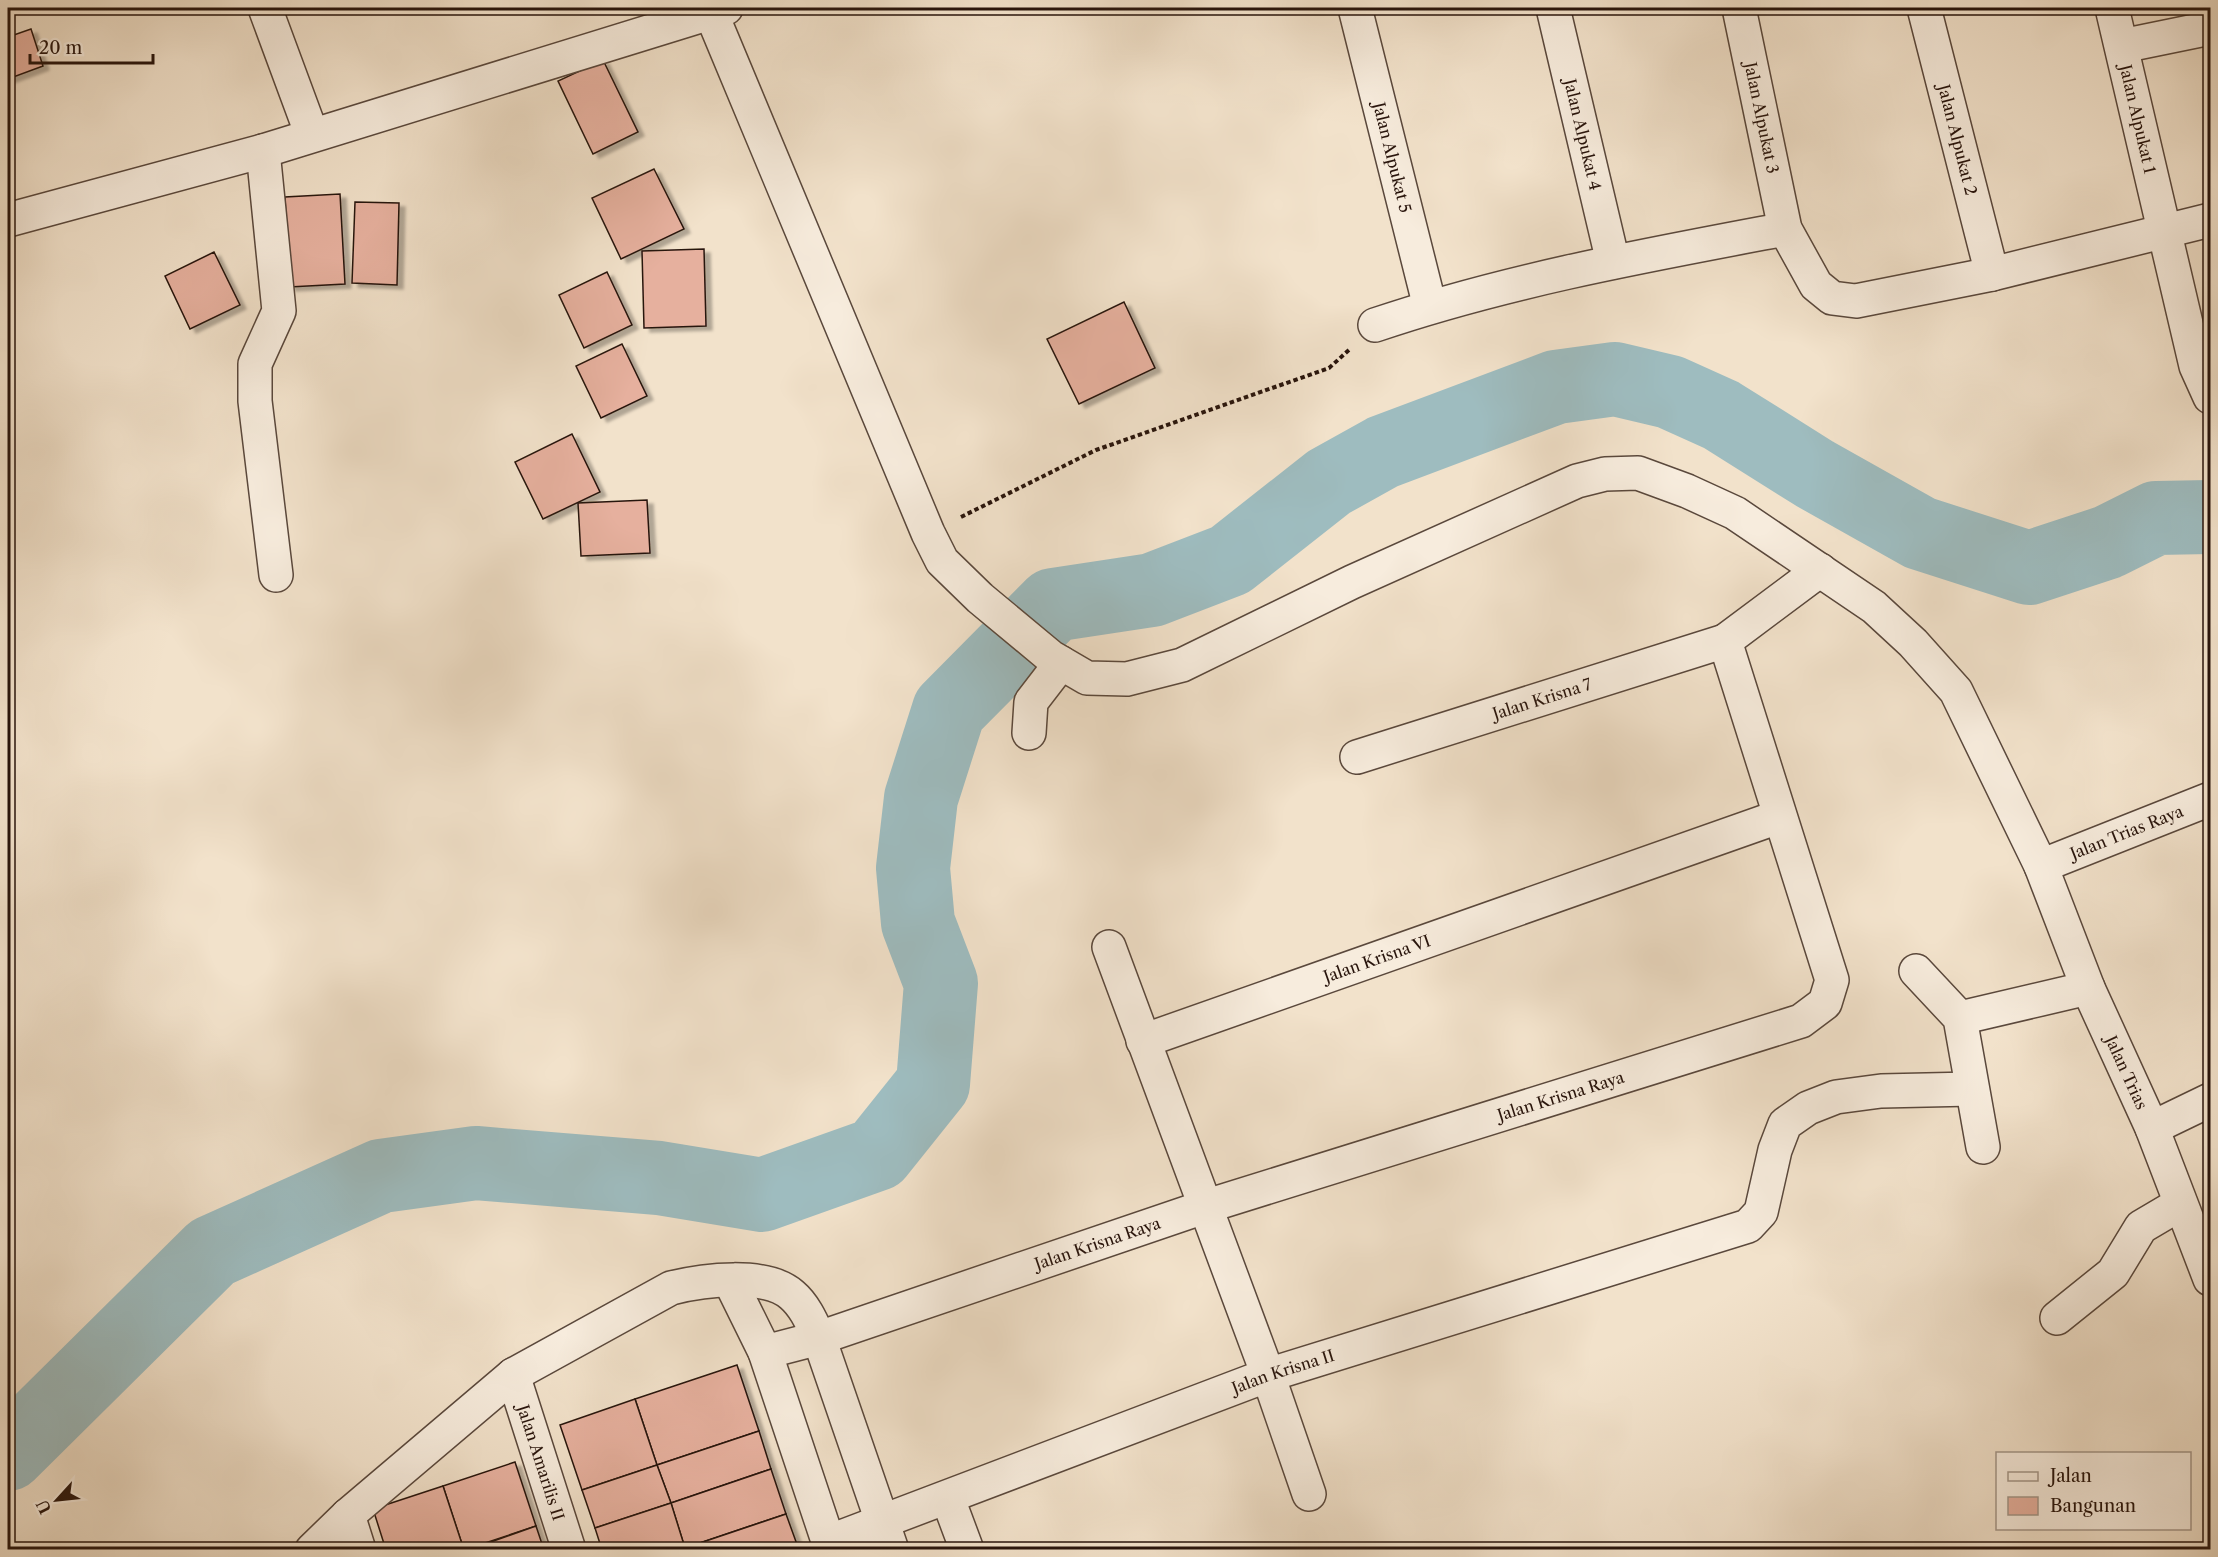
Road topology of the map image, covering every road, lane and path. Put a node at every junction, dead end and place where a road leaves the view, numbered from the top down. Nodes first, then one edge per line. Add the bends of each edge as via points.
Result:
1 (265, 8) edge
2 (1355, 8) edge
3 (1554, 8) edge
4 (1739, 8) edge
5 (1924, 8) edge
6 (2112, 8) edge
7 (716, 9) edge
8 (2211, 28) edge
9 (2122, 46) junction
10 (312, 135) junction
11 (263, 151) junction
12 (8, 220) edge
13 (2211, 220) edge
14 (1785, 229) junction
15 (2166, 230) junction
16 (1613, 262) junction
17 (1992, 274) junction
18 (1430, 307) junction
19 (1375, 325) joint
20 (2211, 397) edge
21 (928, 533) junction
22 (1820, 570) junction
23 (276, 575) dead end
24 (1725, 641) junction
25 (1056, 660) junction
26 (1029, 733) dead end
27 (1357, 757) dead end
28 (2211, 799) edge
29 (1778, 817) junction
30 (2041, 866) junction
31 (1109, 947) dead end
32 (1916, 971) dead end
33 (2088, 988) junction
34 (1960, 1018) junction
35 (1143, 1041) junction
36 (1972, 1089) junction
37 (2211, 1100) edge
38 (2152, 1128) junction
39 (1983, 1147) dead end
40 (2180, 1204) junction
41 (1204, 1208) junction
42 (2211, 1279) edge
43 (730, 1281) junction
44 (2057, 1318) dead end
45 (819, 1338) junction
46 (765, 1352) junction
47 (513, 1375) junction
48 (1268, 1375) junction
49 (1309, 1494) dead end
50 (948, 1499) junction
51 (348, 1515) junction
52 (887, 1537) edge
53 (830, 1546) edge
54 (312, 1550) edge
55 (359, 1550) edge
56 (569, 1550) edge
57 (967, 1550) edge

1 - 10 street
2 - 18 street, Jalan Alpukat 5
3 - 16 street, Jalan Alpukat 4
4 - 14 street, Jalan Alpukat 3
5 - 17 street, Jalan Alpukat 2
6 - 9 street, Jalan Alpukat 1
7 - 10 street
7 - 21 street, Jalan Trias
8 - 9 street
9 - 15 street, Jalan Alpukat 1
10 - 11 street
11 - 12 street
11 - 23 street via 279,310 255,364 255,401
13 - 15 street, Jalan Alpukat 3
14 - 16 street
14 - 17 street, Jalan Alpukat 3 via 1816,285 1832,298 1856,300
15 - 17 street, Jalan Alpukat 3
15 - 20 street, Jalan Alpukat 1 via 2196,366
16 - 18 street
18 - 19 street
19 - 21 path via 1329,368 1095,450
21 - 25 street, Jalan Trias via 942,561 980,598
22 - 24 street
22 - 25 street, Jalan Trias via 1735,513 1687,491 1638,473 1605,474 1577,481 1352,582 1182,665 1127,679 1087,678
22 - 30 street, Jalan Trias via 1874,607 1956,691
24 - 27 street, Jalan Krisna 7
24 - 29 street, Jalan Krisna Raya
25 - 26 street via 1031,702
28 - 30 street, Jalan Trias Raya
29 - 35 street, Jalan Krisna VI
29 - 41 street, Jalan Krisna Raya via 1832,980 1825,1003 1801,1021
30 - 33 street, Jalan Trias
31 - 35 street
32 - 34 street
33 - 34 street
33 - 38 street, Jalan Trias
34 - 36 street
35 - 41 street
36 - 39 street
36 - 48 street, Jalan Krisna II via 1881,1091 1836,1097 1808,1108 1785,1124 1761,1212 1748,1226
37 - 38 street
38 - 40 street, Jalan Trias
40 - 42 street, Jalan Trias
40 - 44 street via 2141,1227 2113,1273
41 - 45 street, Jalan Krisna Raya
41 - 48 street
43 - 45 street via 774,1283 793,1295
43 - 46 street
43 - 47 street via 697,1281 671,1288
45 - 46 street, Jalan Krisna Raya
45 - 52 street
46 - 53 street
47 - 51 street
47 - 56 street, Jalan Amarilis II
48 - 49 street
48 - 50 street, Jalan Krisna II
50 - 52 street, Jalan Krisna II
50 - 57 street
51 - 54 street
51 - 55 street
52 - 53 street, Jalan Krisna II

